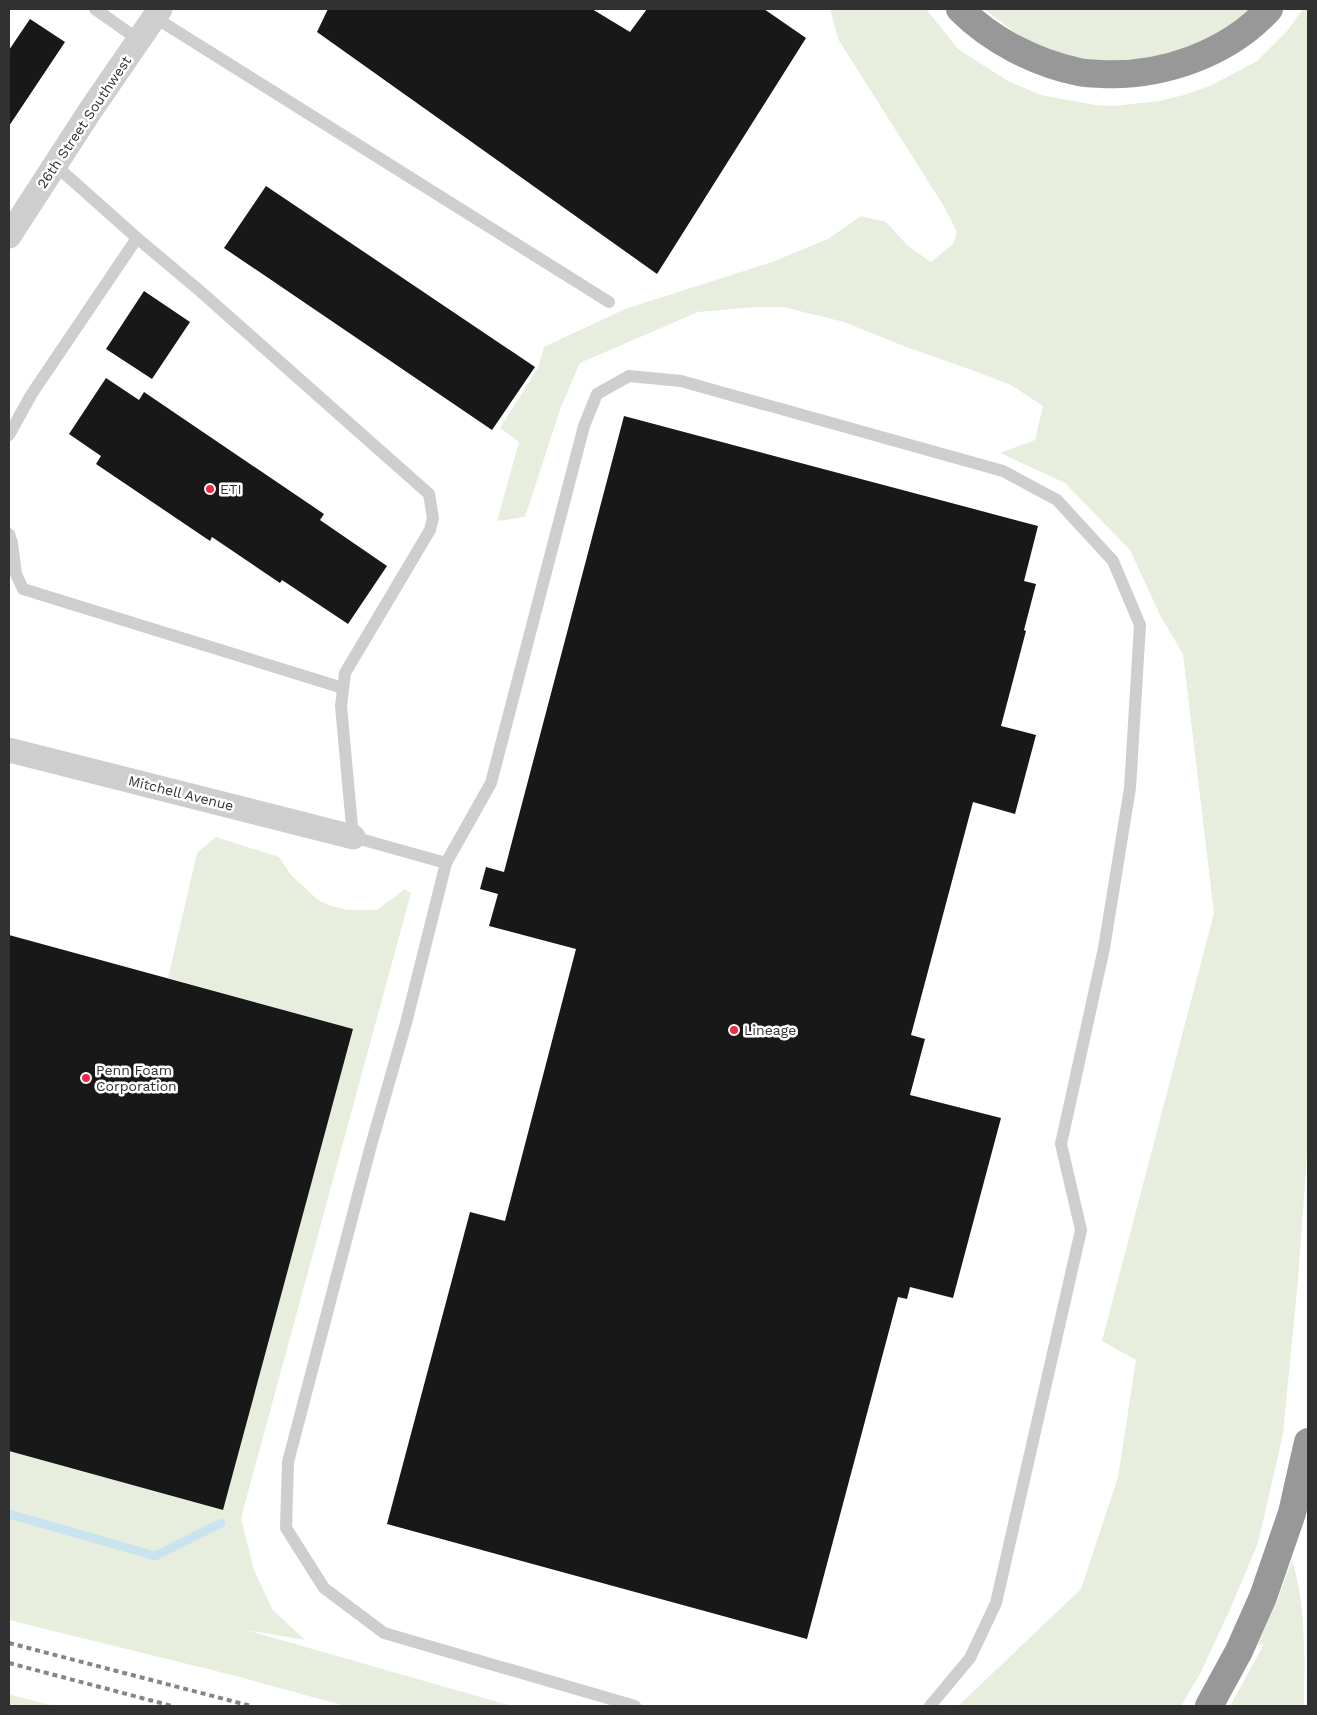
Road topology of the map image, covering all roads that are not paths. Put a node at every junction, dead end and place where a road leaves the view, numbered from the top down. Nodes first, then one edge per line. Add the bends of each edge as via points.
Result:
1 (95, 9) edge
2 (960, 9) edge
3 (1269, 9) edge
4 (157, 13) edge
5 (139, 40) junction
6 (54, 165) junction
7 (9, 236) edge
8 (137, 238) junction
9 (608, 302) dead end
10 (9, 435) edge
11 (9, 534) edge
12 (343, 688) junction
13 (9, 750) edge
14 (353, 837) junction
15 (446, 863) junction
16 (1308, 1442) edge
17 (634, 1706) edge
18 (930, 1706) edge
19 (1209, 1706) edge

1 - 5 lane
2 - 3 highway via 1006,44 1046,63 1080,73 1118,75 1155,71 1192,60 1226,44
4 - 5 street, 26th Street Southwest
4 - 9 lane
5 - 6 street, 26th Street Southwest
6 - 7 street, 26th Street Southwest
6 - 8 lane
8 - 10 lane via 31,395
8 - 12 lane via 429,494 433,518 430,530 345,673
11 - 12 lane via 16,574 23,589
12 - 14 lane via 341,706
13 - 14 street, Mitchell Avenue
14 - 15 lane
15 - 17 lane via 288,1462 286,1528 324,1588 384,1632
15 - 18 lane via 491,784 584,426 597,394 629,376 681,381 1003,470 1057,500 1113,561 1140,625 1130,788 1104,948 1061,1144 1081,1230 996,1603 970,1658
16 - 19 highway via 1292,1513 1263,1597

